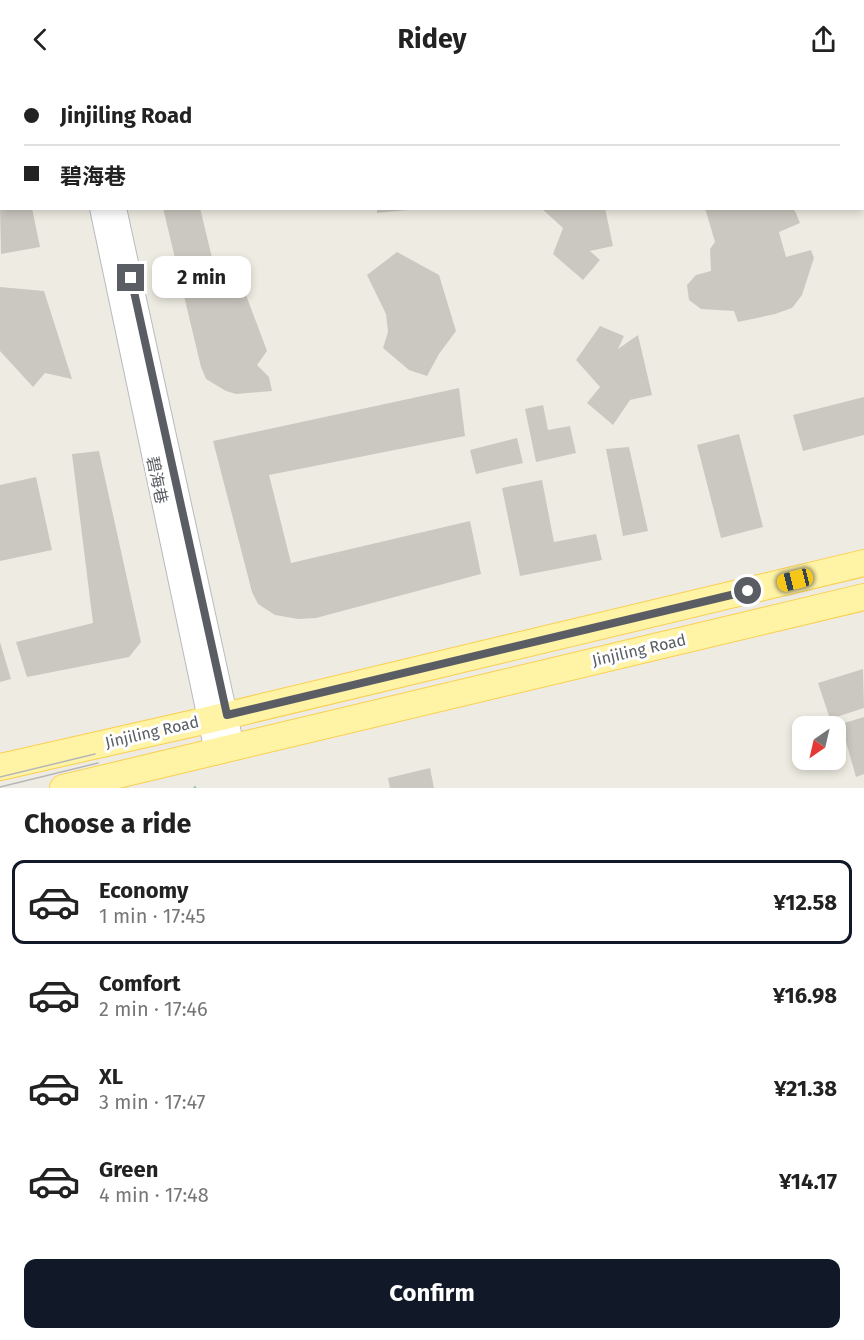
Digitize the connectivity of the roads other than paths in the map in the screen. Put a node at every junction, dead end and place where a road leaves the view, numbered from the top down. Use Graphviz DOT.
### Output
graph roads {
  1 [pos="100,210"];
  2 [pos="116,210"];
  3 [pos="864,563"];
  4 [pos="864,597"];
  5 [pos="217,718"];
  6 [pos="224,750"];
  7 [pos="0,767"];
  8 [pos="63,788"];
  1 -- 5 [label="street, 碧海巷"];
  2 -- 5 [label="street, 碧海巷"];
  3 -- 5 [label="main road, Jinjiling Road"];
  4 -- 6 [label="main road, Jinjiling Road"];
  5 -- 6 [label="street, 碧海巷"];
  5 -- 7 [label="main road, Jinjiling Road"];
  6 -- 8 [label="main road, Jinjiling Road"];
}
